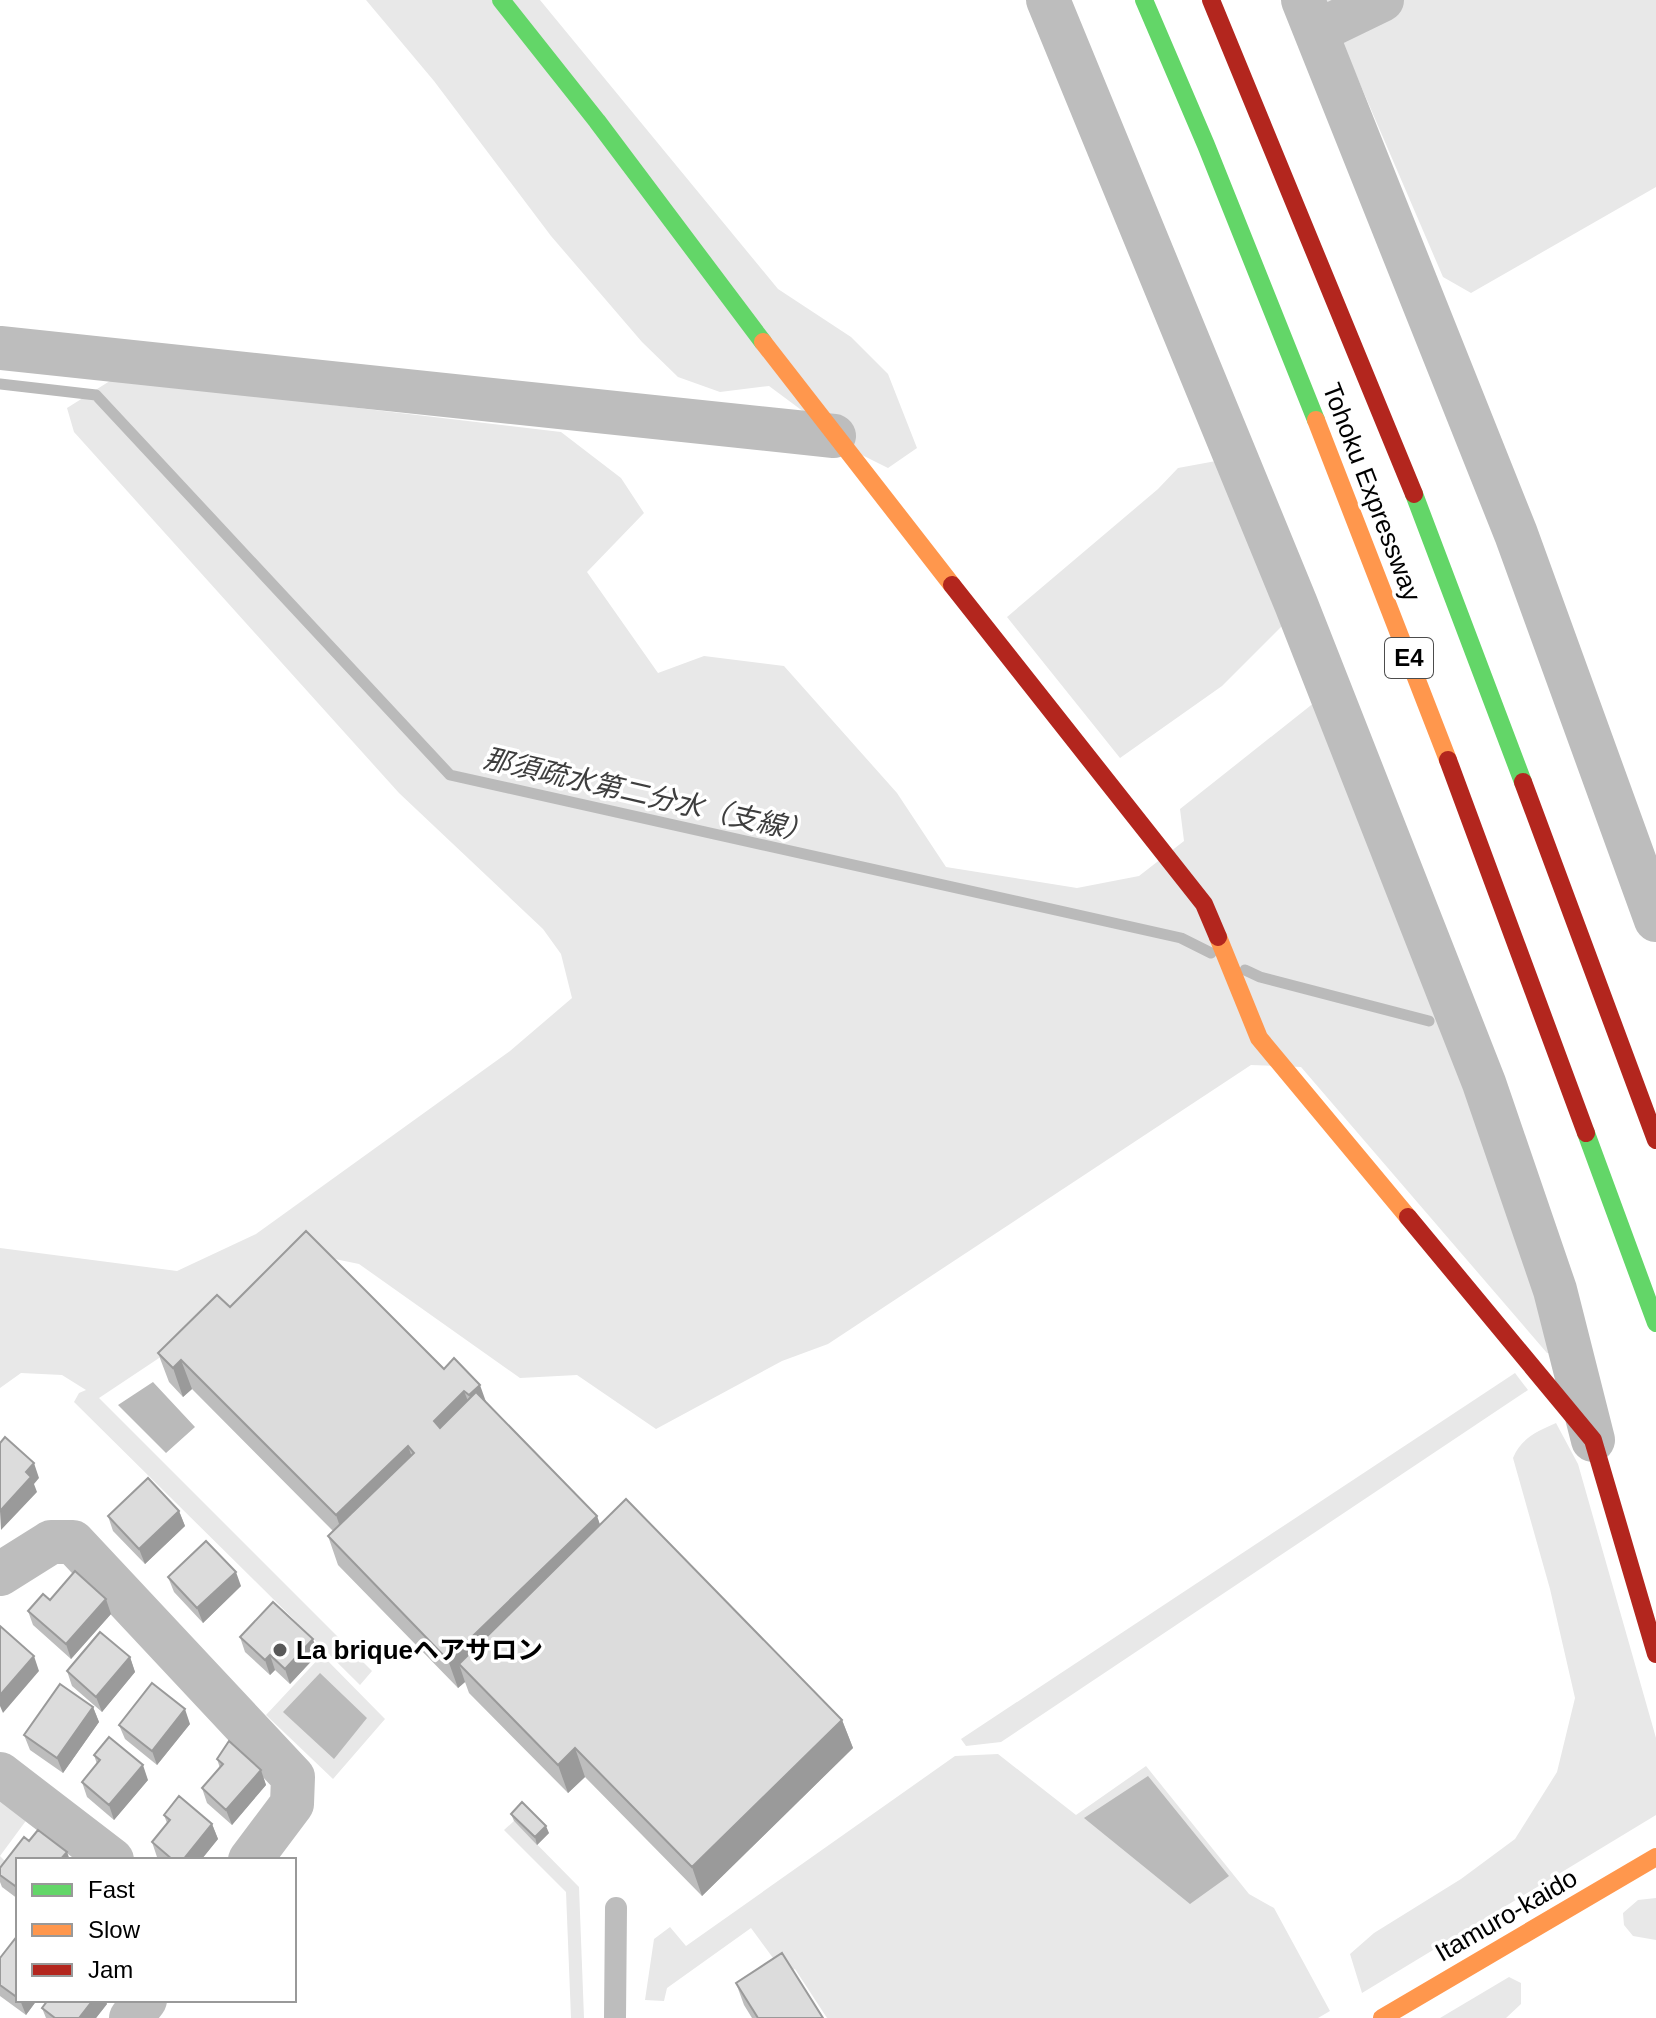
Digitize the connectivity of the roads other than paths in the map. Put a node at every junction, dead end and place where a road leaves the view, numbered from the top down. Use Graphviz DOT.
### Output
graph roads {
  1 [pos="501,0"];
  2 [pos="1048,0"];
  3 [pos="1144,0"];
  4 [pos="1211,0"];
  5 [pos="1382,0"];
  6 [pos="1310,16"];
  7 [pos="0,348"];
  8 [pos="834,436"];
  9 [pos="1656,920"];
  10 [pos="1656,1140"];
  11 [pos="1656,1323"];
  12 [pos="1593,1440"];
  13 [pos="0,1574"];
  14 [pos="1656,1654"];
  15 [pos="0,1774"];
  16 [pos="1656,1857"];
  17 [pos="109,1858"];
  18 [pos="252,1858"];
  19 [pos="616,1908"];
  20 [pos="143,2002"];
  21 [pos="131,2018"];
  22 [pos="615,2018"];
  23 [pos="1382,2018"];
  1 -- 8 [label="main road"];
  2 -- 12 [label="street"];
  3 -- 11 [label="main road, Tohoku Expressway / E4"];
  4 -- 10 [label="main road, Tohoku Expressway / E4"];
  5 -- 6 [label="street"];
  6 -- 9 [label="street"];
  7 -- 8 [label="street"];
  8 -- 12 [label="main road"];
  12 -- 14 [label="main road"];
  13 -- 18 [label="street"];
  15 -- 17 [label="street"];
  16 -- 23 [label="main road, Itamuro-kaido"];
  19 -- 22 [label="lane"];
  20 -- 21 [label="street"];
}
